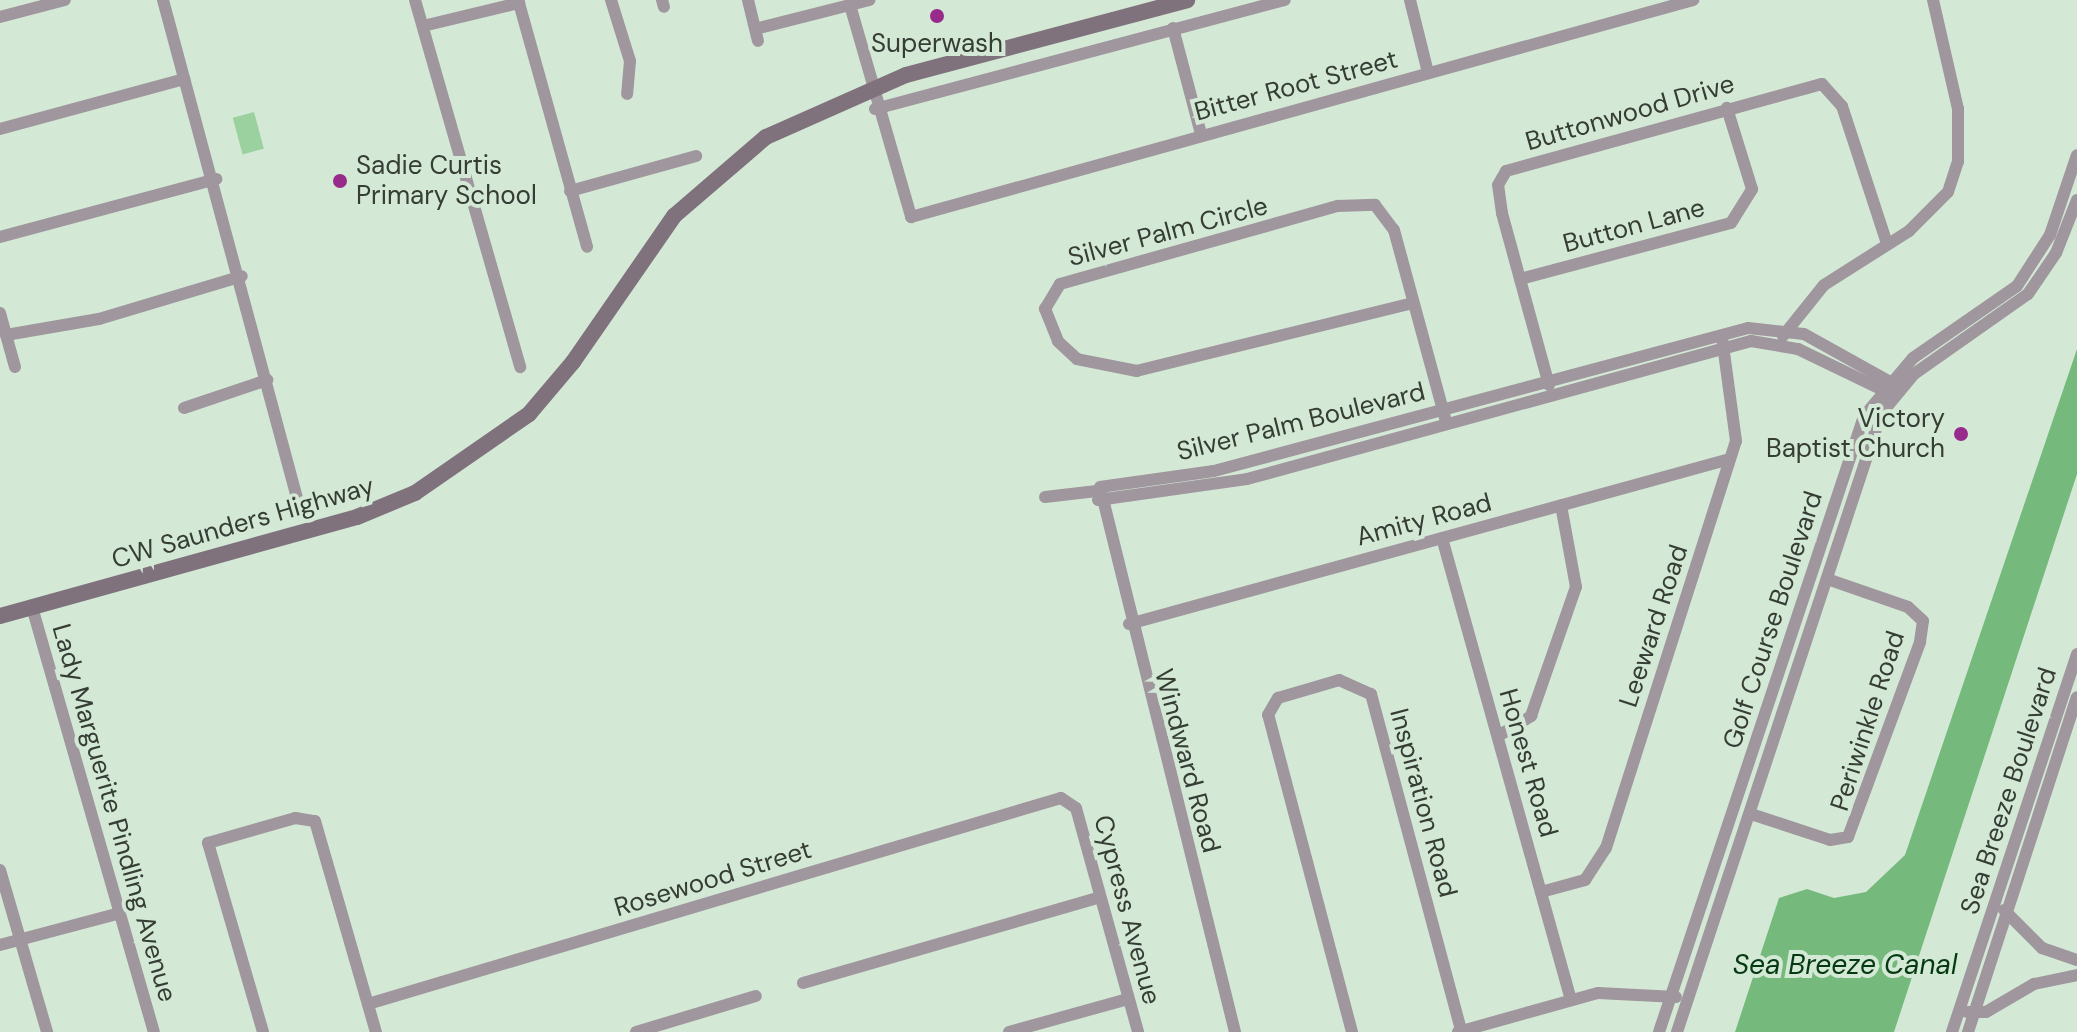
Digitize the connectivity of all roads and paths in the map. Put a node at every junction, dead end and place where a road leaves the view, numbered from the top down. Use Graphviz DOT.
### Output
graph roads {
  1 [pos="65,0"];
  2 [pos="163,0"];
  3 [pos="415,0"];
  4 [pos="611,0"];
  5 [pos="748,0"];
  6 [pos="870,0"];
  7 [pos="1187,0"];
  8 [pos="1285,0"];
  9 [pos="1410,0"];
  10 [pos="1693,0"];
  11 [pos="1933,0"];
  12 [pos="523,1"];
  13 [pos="850,5"];
  14 [pos="0,17"];
  15 [pos="1123,17"];
  16 [pos="423,26"];
  17 [pos="1173,28"];
  18 [pos="1079,29"];
  19 [pos="1130,40"];
  20 [pos="1015,46"];
  21 [pos="1087,51"];
  22 [pos="1022,69"];
  23 [pos="1428,73"];
  24 [pos="184,79"];
  25 [pos="870,87"];
  26 [pos="627,94"];
  27 [pos="1727,108"];
  28 [pos="875,109"];
  29 [pos="0,129"];
  30 [pos="1201,134"];
  31 [pos="2077,155"];
  32 [pos="696,156"];
  33 [pos="216,179"];
  34 [pos="570,191"];
  35 [pos="2077,200"];
  36 [pos="2050,235"];
  37 [pos="0,237"];
  38 [pos="2064,238"];
  39 [pos="1886,241"];
  40 [pos="587,247"];
  41 [pos="242,276"];
  42 [pos="1520,279"];
  43 [pos="1413,303"];
  44 [pos="0,313"];
  45 [pos="1784,329"];
  46 [pos="6,335"];
  47 [pos="1722,339"];
  48 [pos="1781,343"];
  49 [pos="15,367"];
  50 [pos="520,367"];
  51 [pos="1548,379"];
  52 [pos="267,380"];
  53 [pos="1883,386"];
  54 [pos="1898,391"];
  55 [pos="1552,393"];
  56 [pos="184,408"];
  57 [pos="1442,409"];
  58 [pos="1446,422"];
  59 [pos="1730,459"];
  60 [pos="1097,496"];
  61 [pos="1045,497"];
  62 [pos="297,498"];
  63 [pos="1561,505"];
  64 [pos="1442,538"];
  65 [pos="1827,579"];
  66 [pos="32,607"];
  67 [pos="0,616"];
  68 [pos="1129,624"];
  69 [pos="2077,654"];
  70 [pos="2077,697"];
  71 [pos="1498,736"];
  72 [pos="1070,801"];
  73 [pos="1751,814"];
  74 [pos="0,870"];
  75 [pos="1541,892"];
  76 [pos="1100,897"];
  77 [pos="1994,906"];
  78 [pos="2007,911"];
  79 [pos="120,913"];
  80 [pos="20,940"];
  81 [pos="0,945"];
  82 [pos="2072,960"];
  83 [pos="2071,976"];
  84 [pos="803,983"];
  85 [pos="1671,995"];
  86 [pos="756,996"];
  87 [pos="1128,999"];
  88 [pos="1571,1000"];
  89 [pos="1687,1000"];
  90 [pos="368,1004"];
  91 [pos="1960,1010"];
  92 [pos="1974,1014"];
  93 [pos="47,1032"];
  94 [pos="154,1032"];
  95 [pos="263,1032"];
  96 [pos="376,1032"];
  97 [pos="636,1032"];
  98 [pos="1009,1032"];
  99 [pos="1138,1032"];
  100 [pos="1235,1032"];
  101 [pos="1352,1032"];
  102 [pos="1460,1032"];
  103 [pos="1659,1032"];
  104 [pos="1677,1032"];
  105 [pos="1952,1032"];
  106 [pos="1968,1032"];
  1 -- 14 [label="street"];
  2 -- 24 [label="street"];
  3 -- 16 [label="street"];
  4 -- 26 [label="street"];
  5 -- 13 [label="street"];
  6 -- 13 [label="street"];
  7 -- 15 [label="main road, CW Saunders Highway"];
  8 -- 17 [label="street"];
  9 -- 23 [label="street"];
  10 -- 23 [label="street, Bitter Root Street"];
  11 -- 39 [label="street"];
  12 -- 16 [label="street"];
  12 -- 34 [label="street"];
  13 -- 25 [label="street"];
  15 -- 18 [label="main road, CW Saunders Highway"];
  15 -- 19 [label="street"];
  16 -- 50 [label="street"];
  17 -- 19 [label="street"];
  17 -- 30 [label="street"];
  18 -- 20 [label="main road, CW Saunders Highway"];
  18 -- 21 [label="street"];
  19 -- 21 [label="street"];
  20 -- 22 [label="street"];
  20 -- 25 [label="main road, CW Saunders Highway"];
  21 -- 22 [label="street"];
  22 -- 28 [label="street"];
  23 -- 30 [label="street, Bitter Root Street"];
  24 -- 29 [label="street"];
  24 -- 33 [label="street"];
  25 -- 28 [label="street"];
  25 -- 66 [label="main road, CW Saunders Highway"];
  27 -- 39 [label="street, Buttonwood Drive"];
  27 -- 42 [label="street, Buttonwood Drive"];
  27 -- 42 [label="street, Button Lane"];
  28 -- 30 [label="street, Bitter Root Street"];
  31 -- 36 [label="street, Golf Course Boulevard"];
  32 -- 34 [label="street"];
  33 -- 37 [label="street"];
  33 -- 41 [label="street"];
  34 -- 40 [label="street"];
  35 -- 38 [label="street, Golf Course Boulevard"];
  36 -- 38 [label="street"];
  36 -- 53 [label="street, Golf Course Boulevard"];
  38 -- 54 [label="street, Golf Course Boulevard"];
  39 -- 45 [label="street"];
  41 -- 46 [label="street"];
  41 -- 52 [label="street"];
  42 -- 51 [label="street, Buttonwood Drive"];
  43 -- 43 [label="street, Silver Palm Circle"];
  43 -- 57 [label="street, Silver Palm Circle"];
  44 -- 46 [label="street"];
  45 -- 47 [label="street, Silver Palm Boulevard"];
  45 -- 48 [label="street"];
  45 -- 53 [label="street, Silver Palm Boulevard"];
  46 -- 49 [label="street"];
  47 -- 48 [label="street, Silver Palm Boulevard"];
  47 -- 51 [label="street, Silver Palm Boulevard"];
  47 -- 55 [label="street, Silver Palm Boulevard"];
  47 -- 59 [label="street, Leeward Road"];
  48 -- 53 [label="street, Silver Palm Boulevard"];
  51 -- 55 [label="street, Buttonwood Drive"];
  51 -- 57 [label="street, Silver Palm Boulevard"];
  52 -- 56 [label="street"];
  52 -- 62 [label="street"];
  53 -- 54 [label="street, Silver Palm Boulevard"];
  53 -- 85 [label="street, Golf Course Boulevard"];
  54 -- 65 [label="street, Golf Course Boulevard"];
  55 -- 58 [label="street, Silver Palm Boulevard"];
  57 -- 58 [label="street, Silver Palm Circle"];
  57 -- 60 [label="street, Silver Palm Boulevard"];
  58 -- 60 [label="street, Silver Palm Boulevard"];
  59 -- 63 [label="street, Amity Road"];
  59 -- 75 [label="street, Leeward Road"];
  60 -- 61 [label="street"];
  60 -- 68 [label="street, Windward Road"];
  63 -- 64 [label="street, Amity Road"];
  63 -- 71 [label="street"];
  64 -- 68 [label="street, Amity Road"];
  64 -- 71 [label="street, Honest Road"];
  65 -- 73 [label="street, Golf Course Boulevard"];
  65 -- 73 [label="street, Periwinkle Road"];
  66 -- 67 [label="main road, CW Saunders Highway"];
  66 -- 79 [label="street, Lady Marguerite Pindling Avenue"];
  68 -- 100 [label="street, Windward Road"];
  69 -- 77 [label="street, Sea Breeze Boulevard"];
  70 -- 78 [label="street, Sea Breeze Boulevard"];
  71 -- 75 [label="street, Honest Road"];
  72 -- 76 [label="street, Cypress Avenue"];
  72 -- 90 [label="street, Rosewood Street"];
  73 -- 89 [label="street, Golf Course Boulevard"];
  74 -- 80 [label="street"];
  75 -- 88 [label="street, Honest Road"];
  76 -- 84 [label="street"];
  76 -- 87 [label="street, Cypress Avenue"];
  77 -- 78 [label="street"];
  77 -- 91 [label="street, Sea Breeze Boulevard"];
  78 -- 82 [label="street, Sea Breeze Boulevard"];
  78 -- 92 [label="street, Sea Breeze Boulevard"];
  79 -- 80 [label="street"];
  79 -- 94 [label="street, Lady Marguerite Pindling Avenue"];
  80 -- 81 [label="street"];
  80 -- 93 [label="street"];
  82 -- 83 [label="street"];
  83 -- 92 [label="street"];
  85 -- 88 [label="street"];
  85 -- 89 [label="street"];
  85 -- 103 [label="street, Golf Course Boulevard"];
  86 -- 97 [label="street"];
  87 -- 98 [label="street"];
  87 -- 99 [label="street, Cypress Avenue"];
  88 -- 102 [label="street"];
  89 -- 104 [label="street, Golf Course Boulevard"];
  90 -- 95 [label="street"];
  90 -- 96 [label="street"];
  91 -- 92 [label="street"];
  91 -- 105 [label="street, Sea Breeze Boulevard"];
  92 -- 106 [label="street, Sea Breeze Boulevard"];
  101 -- 102 [label="street, Inspiration Road"];
}
